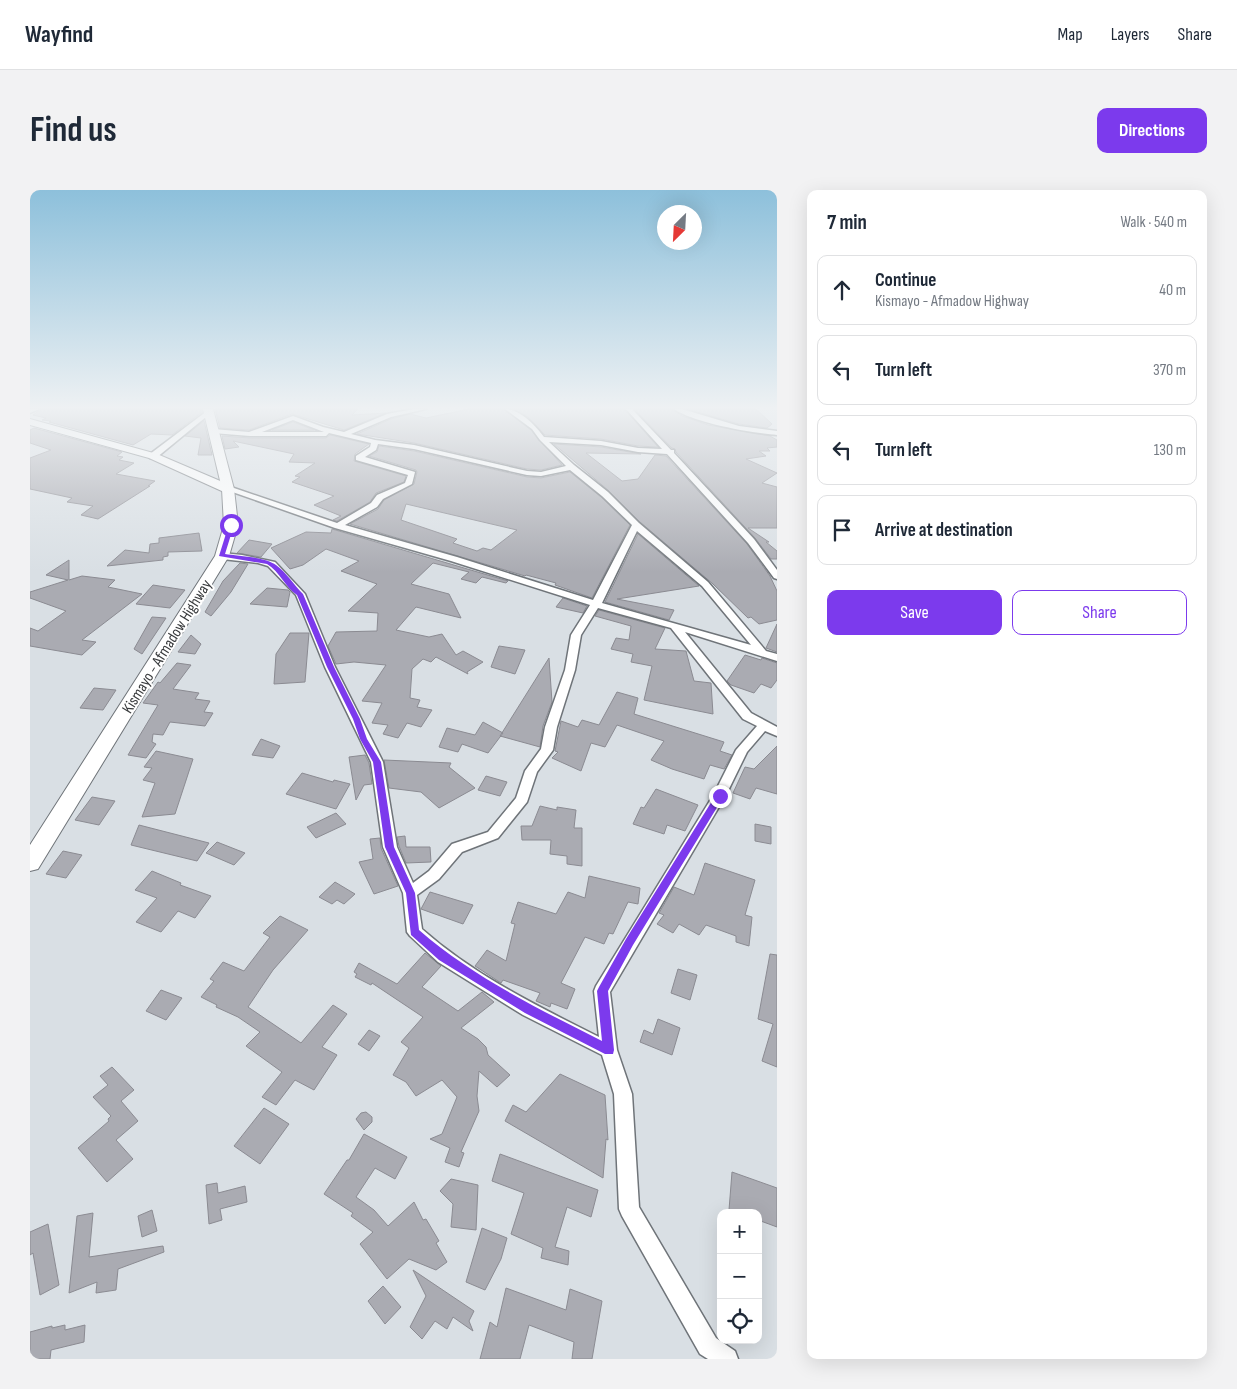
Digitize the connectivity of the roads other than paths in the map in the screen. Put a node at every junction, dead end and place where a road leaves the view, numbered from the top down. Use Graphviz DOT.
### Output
graph roads {
  1 [pos="170,464"];
  2 [pos="221,464"];
  3 [pos="381,464"];
  4 [pos="486,464"];
  5 [pos="567,464"];
  6 [pos="681,464"];
  7 [pos="571,467"];
  8 [pos="228,489"];
  9 [pos="636,525"];
  10 [pos="338,526"];
  11 [pos="222,556"];
  12 [pos="777,576"];
  13 [pos="596,604"];
  14 [pos="675,626"];
  15 [pos="761,651"];
  16 [pos="777,658"];
  17 [pos="764,724"];
  18 [pos="777,732"];
  19 [pos="30,863"];
  20 [pos="410,893"];
  21 [pos="609,1050"];
  22 [pos="727,1359"];
  1 -- 8 [label="street"];
  2 -- 8 [label="main road, Kismayo - Afmadow Highway"];
  3 -- 10 [label="street"];
  4 -- 7 [label="street"];
  5 -- 7 [label="street"];
  6 -- 12 [label="street"];
  7 -- 9 [label="street"];
  8 -- 10 [label="street"];
  8 -- 11 [label="main road, Kismayo - Afmadow Highway"];
  9 -- 13 [label="street"];
  9 -- 15 [label="street"];
  10 -- 13 [label="street"];
  11 -- 19 [label="main road, Kismayo - Afmadow Highway"];
  11 -- 20 [label="street"];
  13 -- 14 [label="street"];
  13 -- 20 [label="street"];
  14 -- 15 [label="street"];
  14 -- 17 [label="street"];
  15 -- 16 [label="street"];
  17 -- 18 [label="street"];
  17 -- 21 [label="street"];
  20 -- 21 [label="street"];
  21 -- 22 [label="street"];
}
